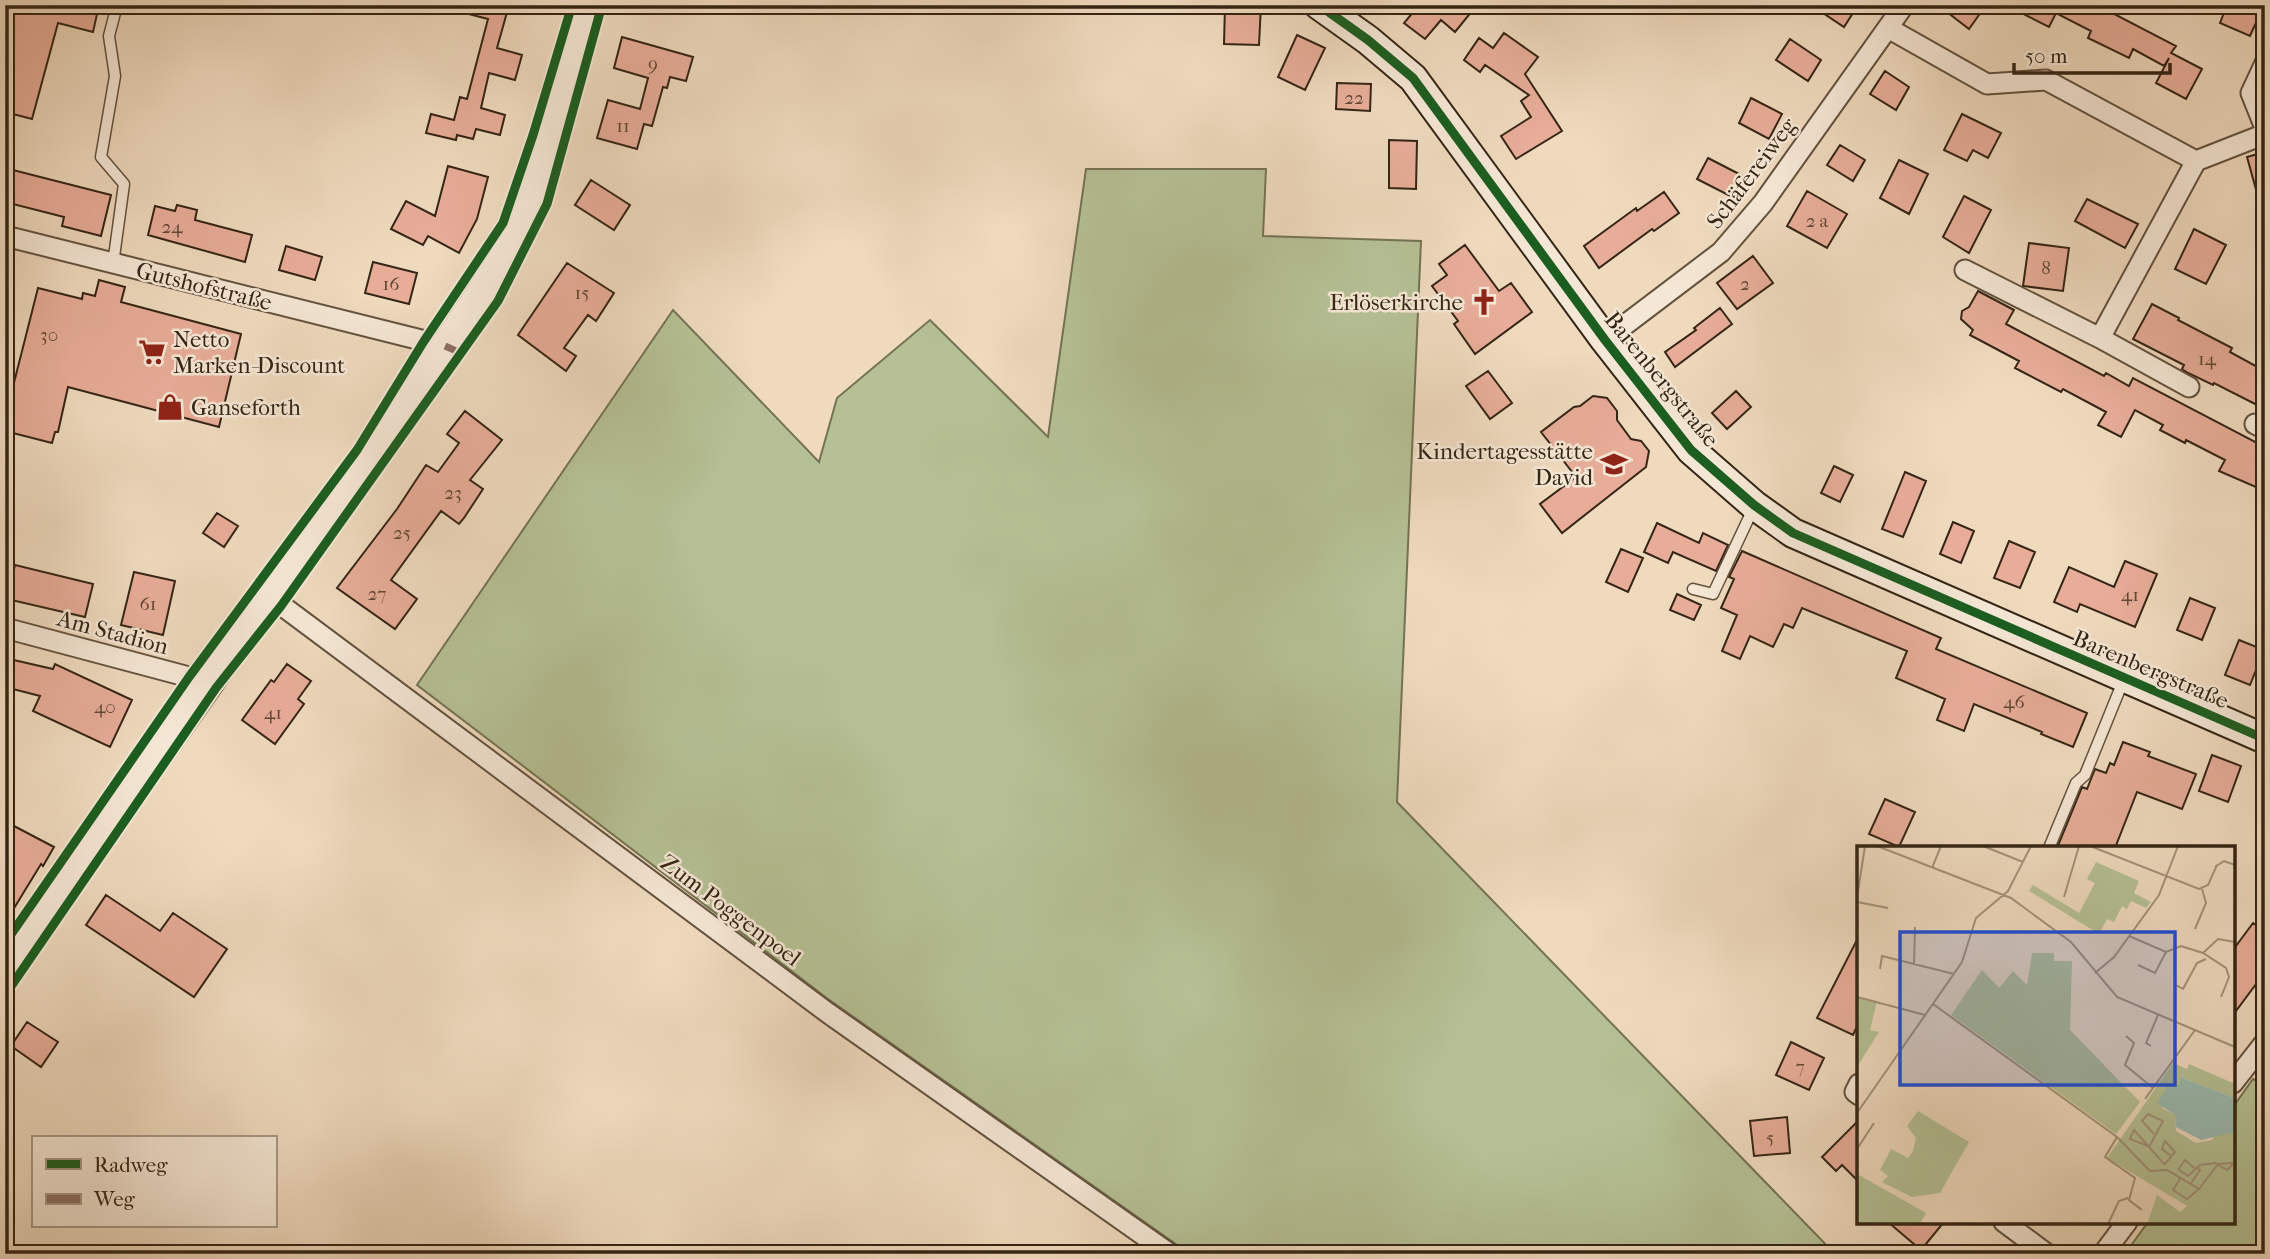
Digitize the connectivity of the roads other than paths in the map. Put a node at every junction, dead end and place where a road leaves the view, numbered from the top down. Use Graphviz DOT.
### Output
graph roads {
  1 [pos="117,5"];
  2 [pos="584,5"];
  3 [pos="1320,5"];
  4 [pos="1904,5"];
  5 [pos="1888,28"];
  6 [pos="2265,63"];
  7 [pos="2265,128"];
  8 [pos="2265,134"];
  9 [pos="2196,161"];
  10 [pos="5,236"];
  11 [pos="113,264"];
  12 [pos="1965,270"];
  13 [pos="2099,338"];
  14 [pos="1605,340"];
  15 [pos="445,346"];
  16 [pos="2189,387"];
  17 [pos="1754,505"];
  18 [pos="1693,589"];
  19 [pos="269,596"];
  20 [pos="5,628"];
  21 [pos="2124,679"];
  22 [pos="206,685"];
  23 [pos="2265,739"];
  24 [pos="2050,846"];
  25 [pos="5,973"];
  26 [pos="2265,1042"];
  27 [pos="2235,1080"];
  28 [pos="2007,1224"];
  29 [pos="2126,1224"];
  30 [pos="1170,1254"];
  31 [pos="2047,1254"];
  32 [pos="2103,1254"];
  1 -- 11 [label="lane"];
  2 -- 15 [label="street"];
  3 -- 14 [label="street, Barenbergstraße"];
  4 -- 5 [label="street, Schäfereiweg"];
  5 -- 9 [label="street"];
  5 -- 14 [label="street, Schäfereiweg"];
  6 -- 7 [label="street"];
  8 -- 9 [label="street"];
  9 -- 13 [label="street"];
  10 -- 11 [label="street, Gutshofstraße"];
  11 -- 15 [label="street, Gutshofstraße"];
  12 -- 13 [label="street"];
  13 -- 16 [label="street"];
  14 -- 17 [label="street, Barenbergstraße"];
  15 -- 19 [label="street"];
  17 -- 18 [label="lane"];
  17 -- 21 [label="street, Barenbergstraße"];
  19 -- 22 [label="street"];
  19 -- 30 [label="street, Zum Poggenpoel"];
  20 -- 22 [label="street, Am Stadion"];
  21 -- 23 [label="street, Barenbergstraße"];
  21 -- 24 [label="lane"];
  22 -- 25 [label="street"];
  26 -- 27 [label="street"];
  28 -- 31 [label="street"];
  29 -- 32 [label="street"];
}
